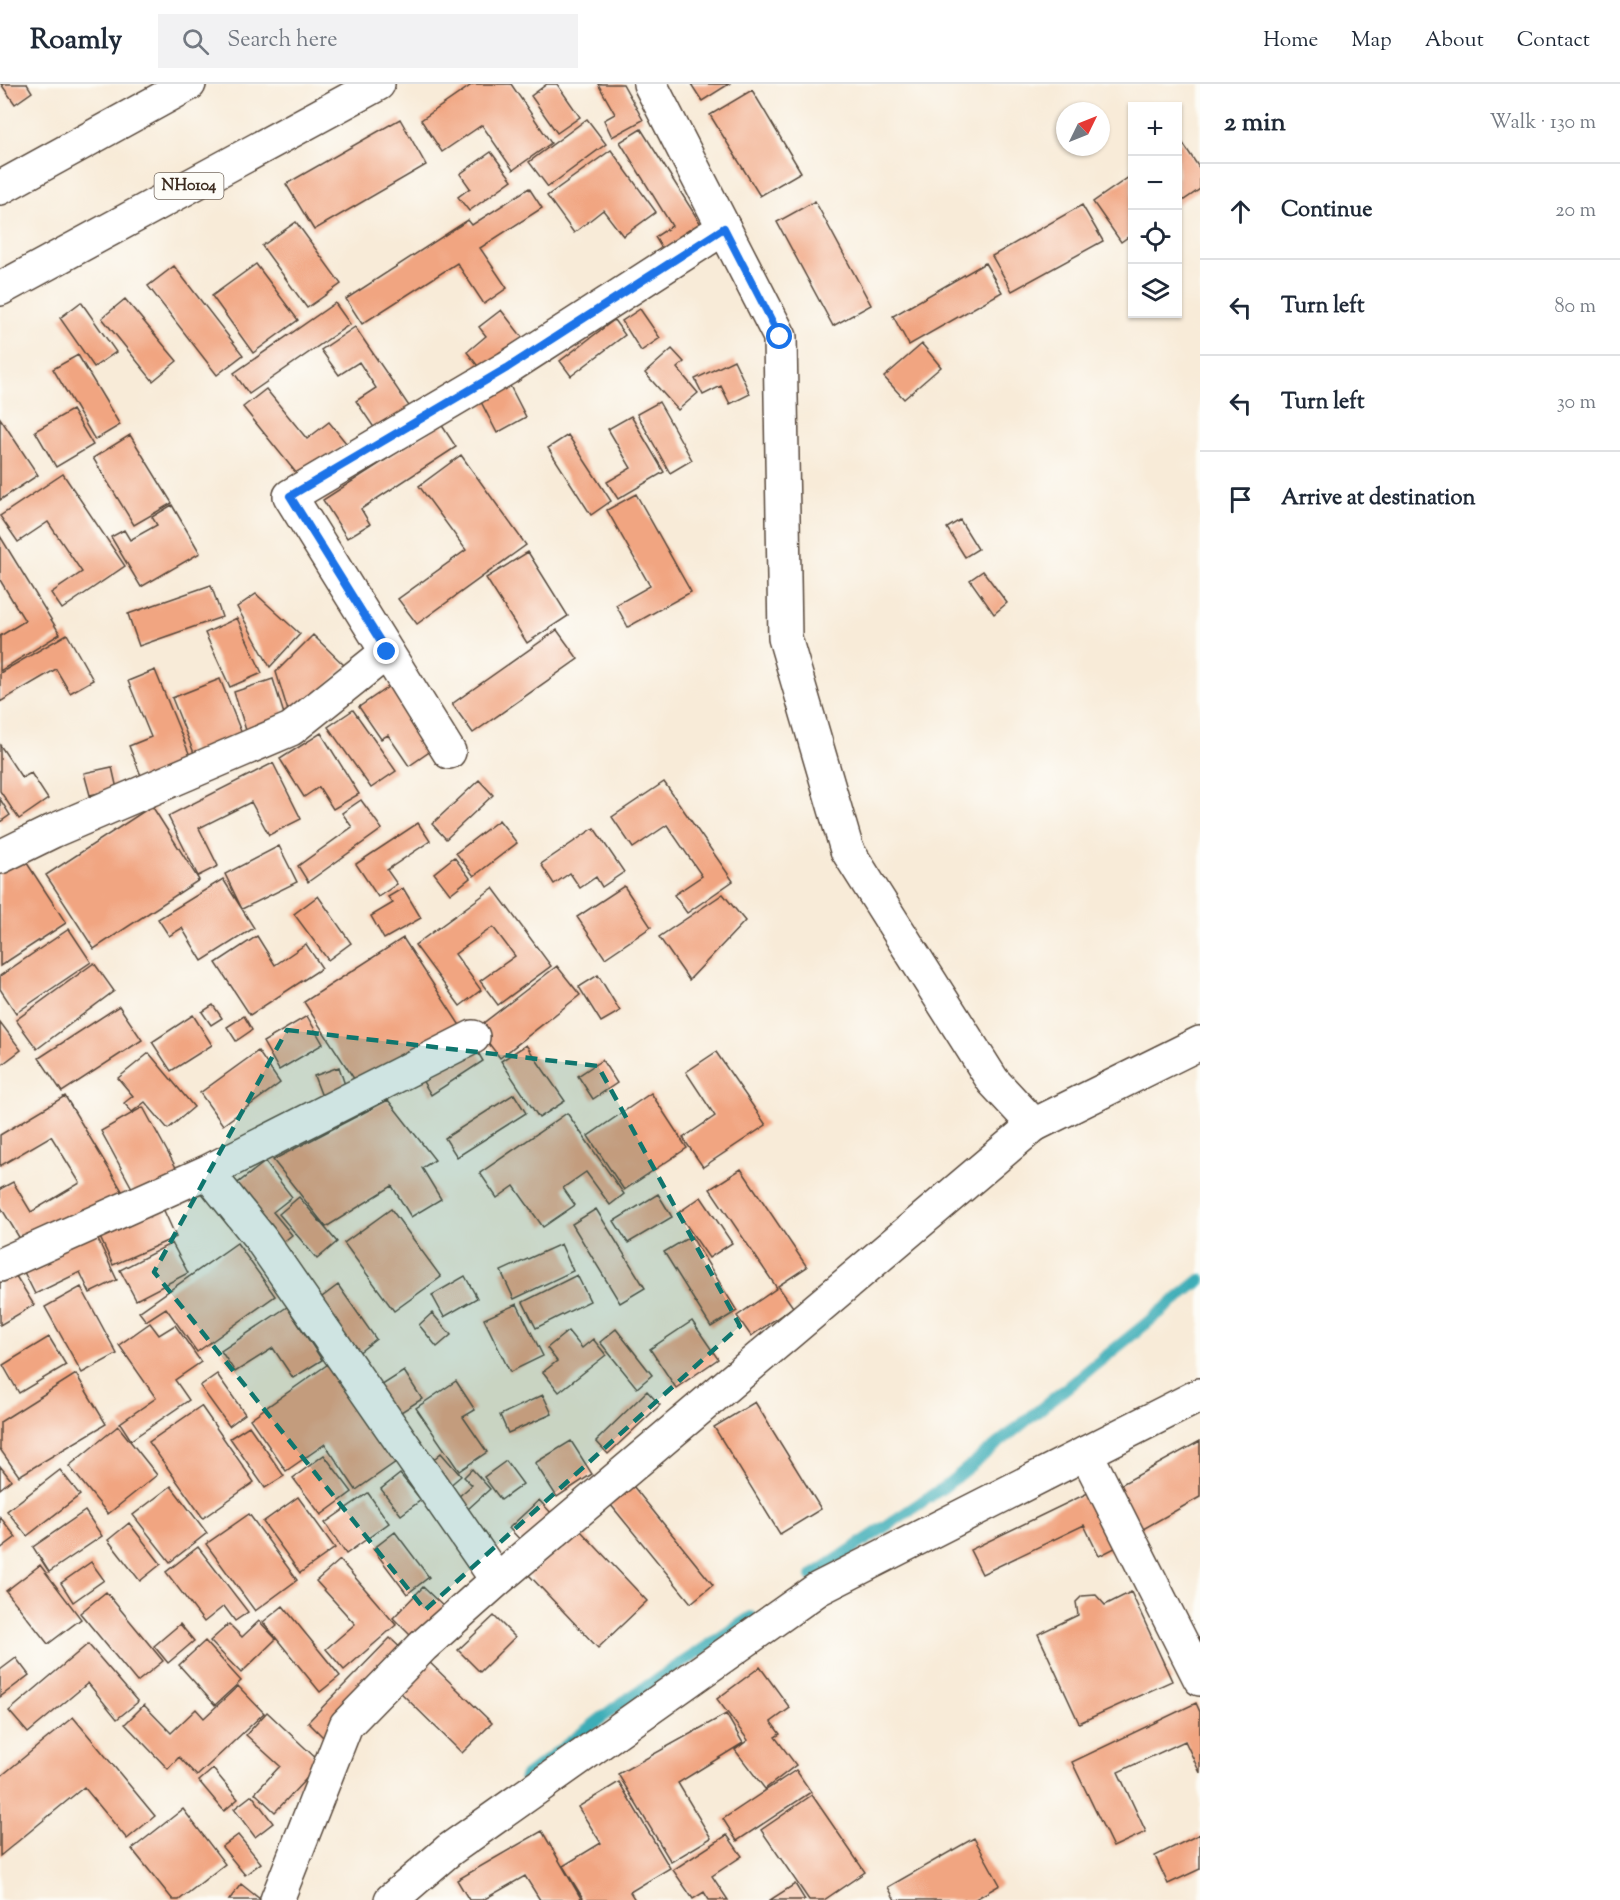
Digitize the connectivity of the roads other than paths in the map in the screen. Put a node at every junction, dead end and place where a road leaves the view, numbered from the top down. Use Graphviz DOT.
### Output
graph roads {
  1 [pos="189,84"];
  2 [pos="378,84"];
  3 [pos="650,84"];
  4 [pos="0,188"];
  5 [pos="724,228"];
  6 [pos="0,289"];
  7 [pos="387,652"];
  8 [pos="449,752"];
  9 [pos="0,857"];
  10 [pos="473,1037"];
  11 [pos="1200,1043"];
  12 [pos="1034,1125"];
  13 [pos="207,1172"];
  14 [pos="0,1265"];
  15 [pos="1200,1395"];
  16 [pos="1086,1453"];
  17 [pos="497,1580"];
  18 [pos="1200,1679"];
  19 [pos="277,1900"];
  20 [pos="391,1900"];
  1 -- 4 [label="main road"];
  2 -- 6 [label="main road, NH0104"];
  3 -- 5 [label="main road"];
  5 -- 7 [label="main road"];
  5 -- 12 [label="main road"];
  7 -- 8 [label="main road"];
  7 -- 9 [label="main road"];
  10 -- 13 [label="main road"];
  11 -- 12 [label="main road"];
  12 -- 17 [label="main road"];
  13 -- 14 [label="main road"];
  13 -- 17 [label="main road"];
  15 -- 16 [label="main road"];
  16 -- 18 [label="main road"];
  16 -- 20 [label="main road"];
  17 -- 19 [label="main road"];
}
